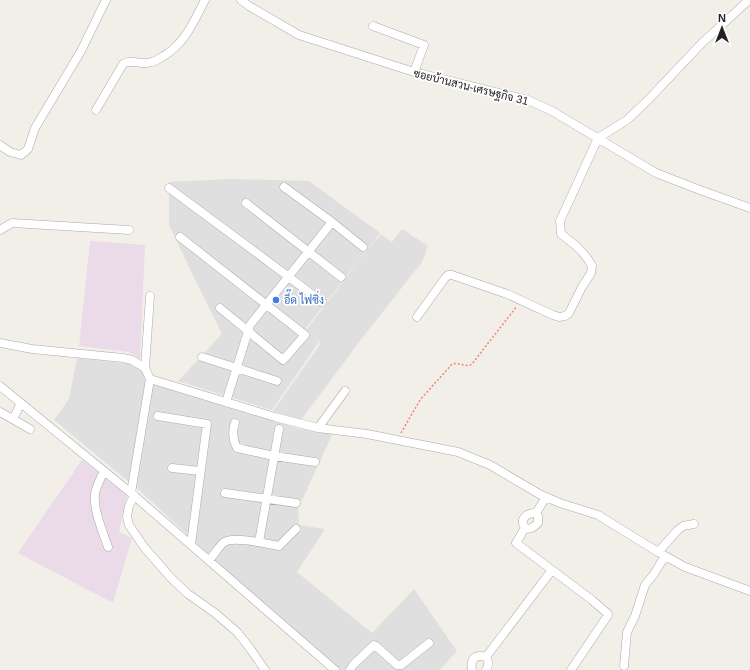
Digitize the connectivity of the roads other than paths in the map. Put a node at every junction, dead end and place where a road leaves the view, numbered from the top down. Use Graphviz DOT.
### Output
graph roads {
  1 [pos="106,0"];
  2 [pos="205,0"];
  3 [pos="241,0"];
  4 [pos="750,0"];
  5 [pos="373,26"];
  6 [pos="414,72"];
  7 [pos="96,110"];
  8 [pos="598,138"];
  9 [pos="0,145"];
  10 [pos="284,187"];
  11 [pos="169,188"];
  12 [pos="246,203"];
  13 [pos="750,208"];
  14 [pos="332,222"];
  15 [pos="0,230"];
  16 [pos="129,230"];
  17 [pos="180,237"];
  18 [pos="363,247"];
  19 [pos="309,252"];
  20 [pos="289,277"];
  21 [pos="341,277"];
  22 [pos="150,296"];
  23 [pos="322,302"];
  24 [pos="267,304"];
  25 [pos="220,308"];
  26 [pos="417,317"];
  27 [pos="248,332"];
  28 [pos="0,343"];
  29 [pos="202,357"];
  30 [pos="145,368"];
  31 [pos="237,368"];
  32 [pos="150,379"];
  33 [pos="277,381"];
  34 [pos="0,386"];
  35 [pos="345,391"];
  36 [pos="226,402"];
  37 [pos="21,403"];
  38 [pos="0,412"];
  39 [pos="158,416"];
  40 [pos="13,419"];
  41 [pos="235,423"];
  42 [pos="30,428"];
  43 [pos="318,428"];
  44 [pos="279,429"];
  45 [pos="274,456"];
  46 [pos="315,462"];
  47 [pos="172,468"];
  48 [pos="104,471"];
  49 [pos="200,471"];
  50 [pos="225,493"];
  51 [pos="133,494"];
  52 [pos="546,497"];
  53 [pos="267,498"];
  54 [pos="296,504"];
  55 [pos="694,524"];
  56 [pos="296,529"];
  57 [pos="259,542"];
  58 [pos="191,544"];
  59 [pos="108,547"];
  60 [pos="662,554"];
  61 [pos="210,560"];
  62 [pos="552,570"];
  63 [pos="750,591"];
  64 [pos="429,643"];
  65 [pos="486,657"];
  66 [pos="624,666"];
  67 [pos="265,670"];
  68 [pos="335,670"];
  69 [pos="350,670"];
  70 [pos="472,670"];
  71 [pos="486,670"];
  72 [pos="571,670"];
  1 -- 9 [label="street"];
  2 -- 7 [label="street"];
  3 -- 6 [label="street, ซอยบ้านสวน-เศรษฐกิจ 31"];
  4 -- 8 [label="street"];
  5 -- 6 [label="street"];
  6 -- 8 [label="street, ซอยบ้านสวน-เศรษฐกิจ 31"];
  8 -- 13 [label="street, ซอยบ้านสวน-เศรษฐกิจ 31"];
  8 -- 26 [label="street"];
  10 -- 14 [label="street"];
  11 -- 20 [label="street"];
  12 -- 19 [label="street"];
  14 -- 18 [label="street"];
  14 -- 19 [label="street"];
  15 -- 16 [label="street"];
  17 -- 24 [label="street"];
  19 -- 20 [label="street"];
  19 -- 21 [label="street"];
  20 -- 23 [label="street"];
  20 -- 24 [label="street"];
  22 -- 30 [label="street"];
  24 -- 27 [label="street"];
  24 -- 27 [label="street"];
  25 -- 27 [label="street"];
  27 -- 31 [label="street"];
  28 -- 30 [label="street"];
  29 -- 31 [label="street"];
  30 -- 32 [label="street"];
  31 -- 33 [label="street"];
  31 -- 36 [label="street"];
  32 -- 36 [label="street"];
  32 -- 51 [label="street"];
  34 -- 37 [label="street"];
  35 -- 43 [label="street"];
  36 -- 43 [label="street"];
  37 -- 40 [label="street"];
  37 -- 48 [label="street"];
  38 -- 40 [label="street"];
  39 -- 49 [label="street"];
  40 -- 42 [label="street"];
  41 -- 45 [label="street"];
  43 -- 52 [label="street"];
  44 -- 45 [label="street"];
  45 -- 46 [label="street"];
  45 -- 53 [label="street"];
  47 -- 49 [label="street"];
  48 -- 51 [label="street"];
  48 -- 59 [label="street"];
  49 -- 58 [label="street"];
  50 -- 53 [label="street"];
  51 -- 58 [label="street"];
  51 -- 67 [label="street"];
  52 -- 60 [label="street"];
  52 -- 62 [label="street"];
  53 -- 54 [label="street"];
  53 -- 57 [label="street"];
  55 -- 60 [label="street"];
  56 -- 57 [label="street"];
  57 -- 61 [label="street"];
  58 -- 61 [label="street"];
  60 -- 63 [label="street"];
  60 -- 66 [label="street"];
  61 -- 68 [label="street"];
  62 -- 65 [label="street"];
  62 -- 72 [label="street"];
  64 -- 69 [label="street"];
  65 -- 70 [label="street"];
  65 -- 71 [label="street"];
}
